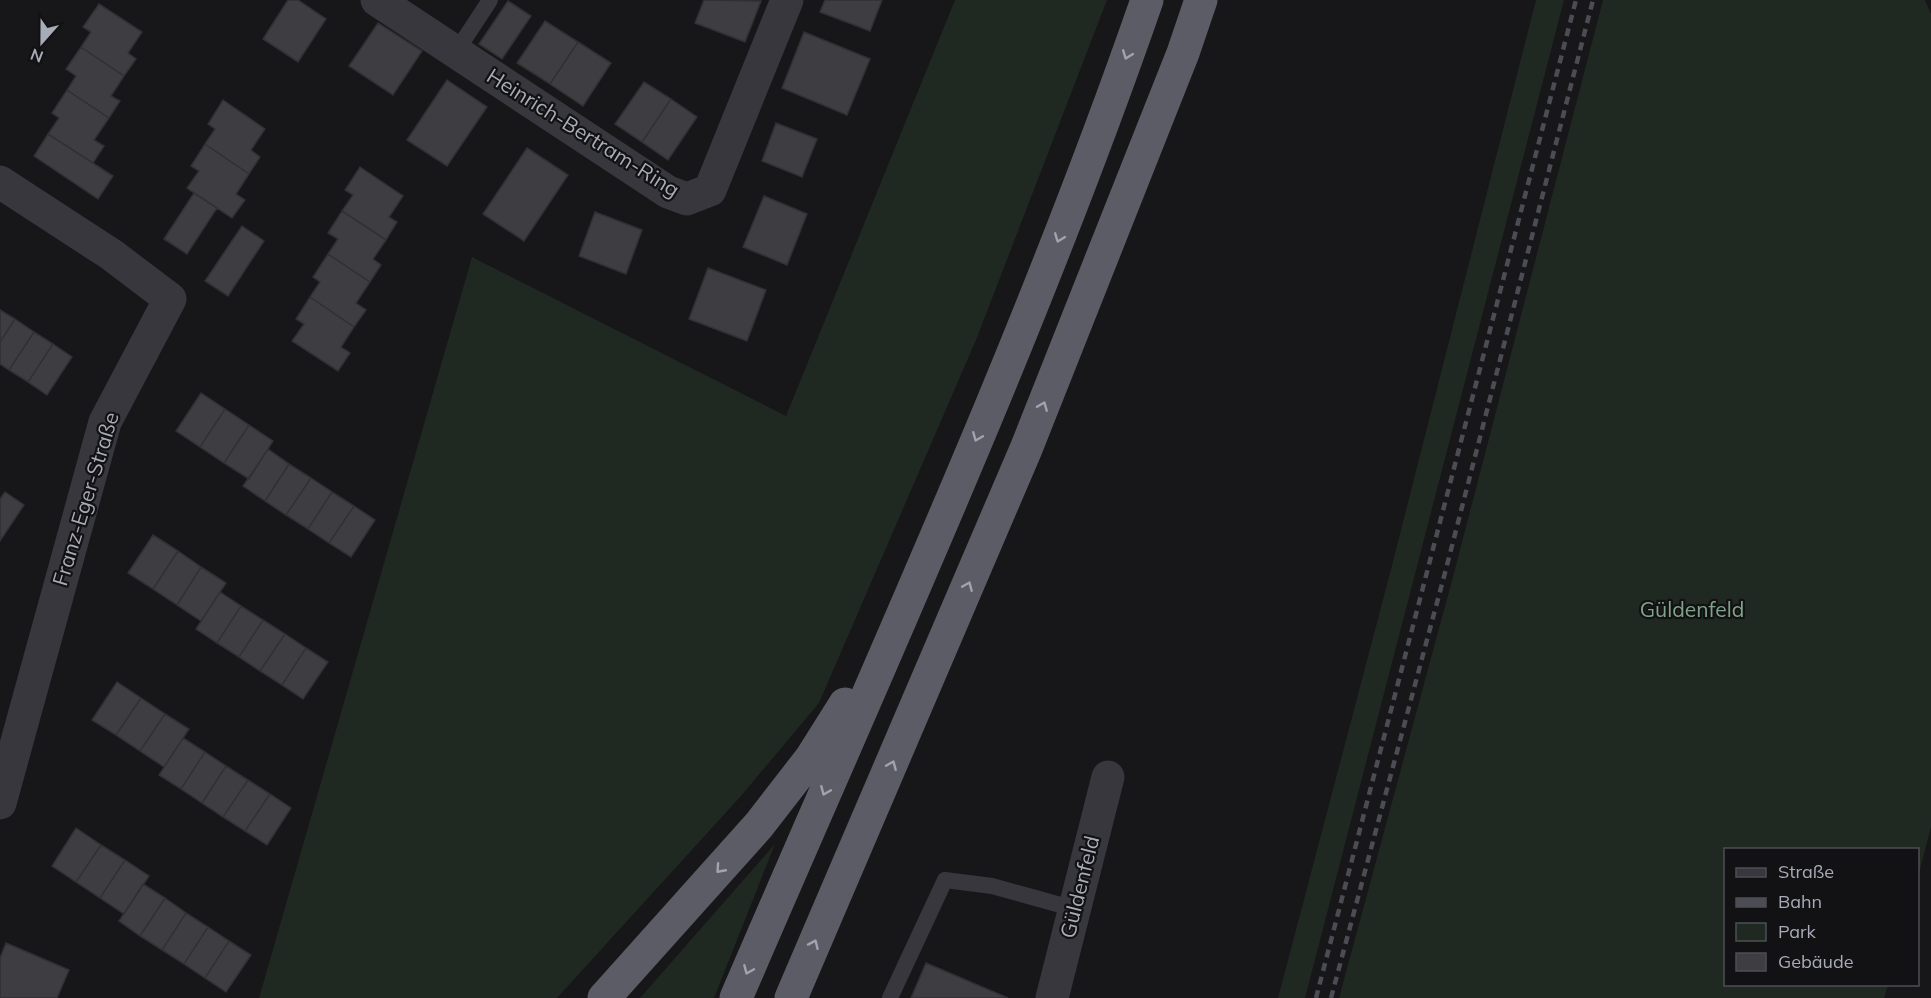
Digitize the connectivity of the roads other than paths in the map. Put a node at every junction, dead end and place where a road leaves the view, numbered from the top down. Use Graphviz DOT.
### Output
graph roads {
  1 [pos="377,0"];
  2 [pos="490,0"];
  3 [pos="787,0"];
  4 [pos="1147,0"];
  5 [pos="1201,0"];
  6 [pos="456,52"];
  7 [pos="0,182"];
  8 [pos="898,622"];
  9 [pos="1108,777"];
  10 [pos="0,803"];
  11 [pos="1075,909"];
  12 [pos="604,998"];
  13 [pos="736,998"];
  14 [pos="791,998"];
  15 [pos="890,998"];
  16 [pos="1052,998"];
  1 -- 6 [label="street, Heinrich-Bertram-Ring"];
  2 -- 6 [label="lane"];
  3 -- 6 [label="street, Heinrich-Bertram-Ring"];
  4 -- 8 [label="highway, one-way"];
  14 -- 5 [label="highway, one-way"];
  7 -- 10 [label="street, Franz-Eger-Straße"];
  8 -- 12 [label="highway, one-way"];
  8 -- 13 [label="highway, one-way"];
  9 -- 11 [label="street, Güldenfeld"];
  11 -- 15 [label="lane"];
  11 -- 16 [label="street, Güldenfeld"];
}
